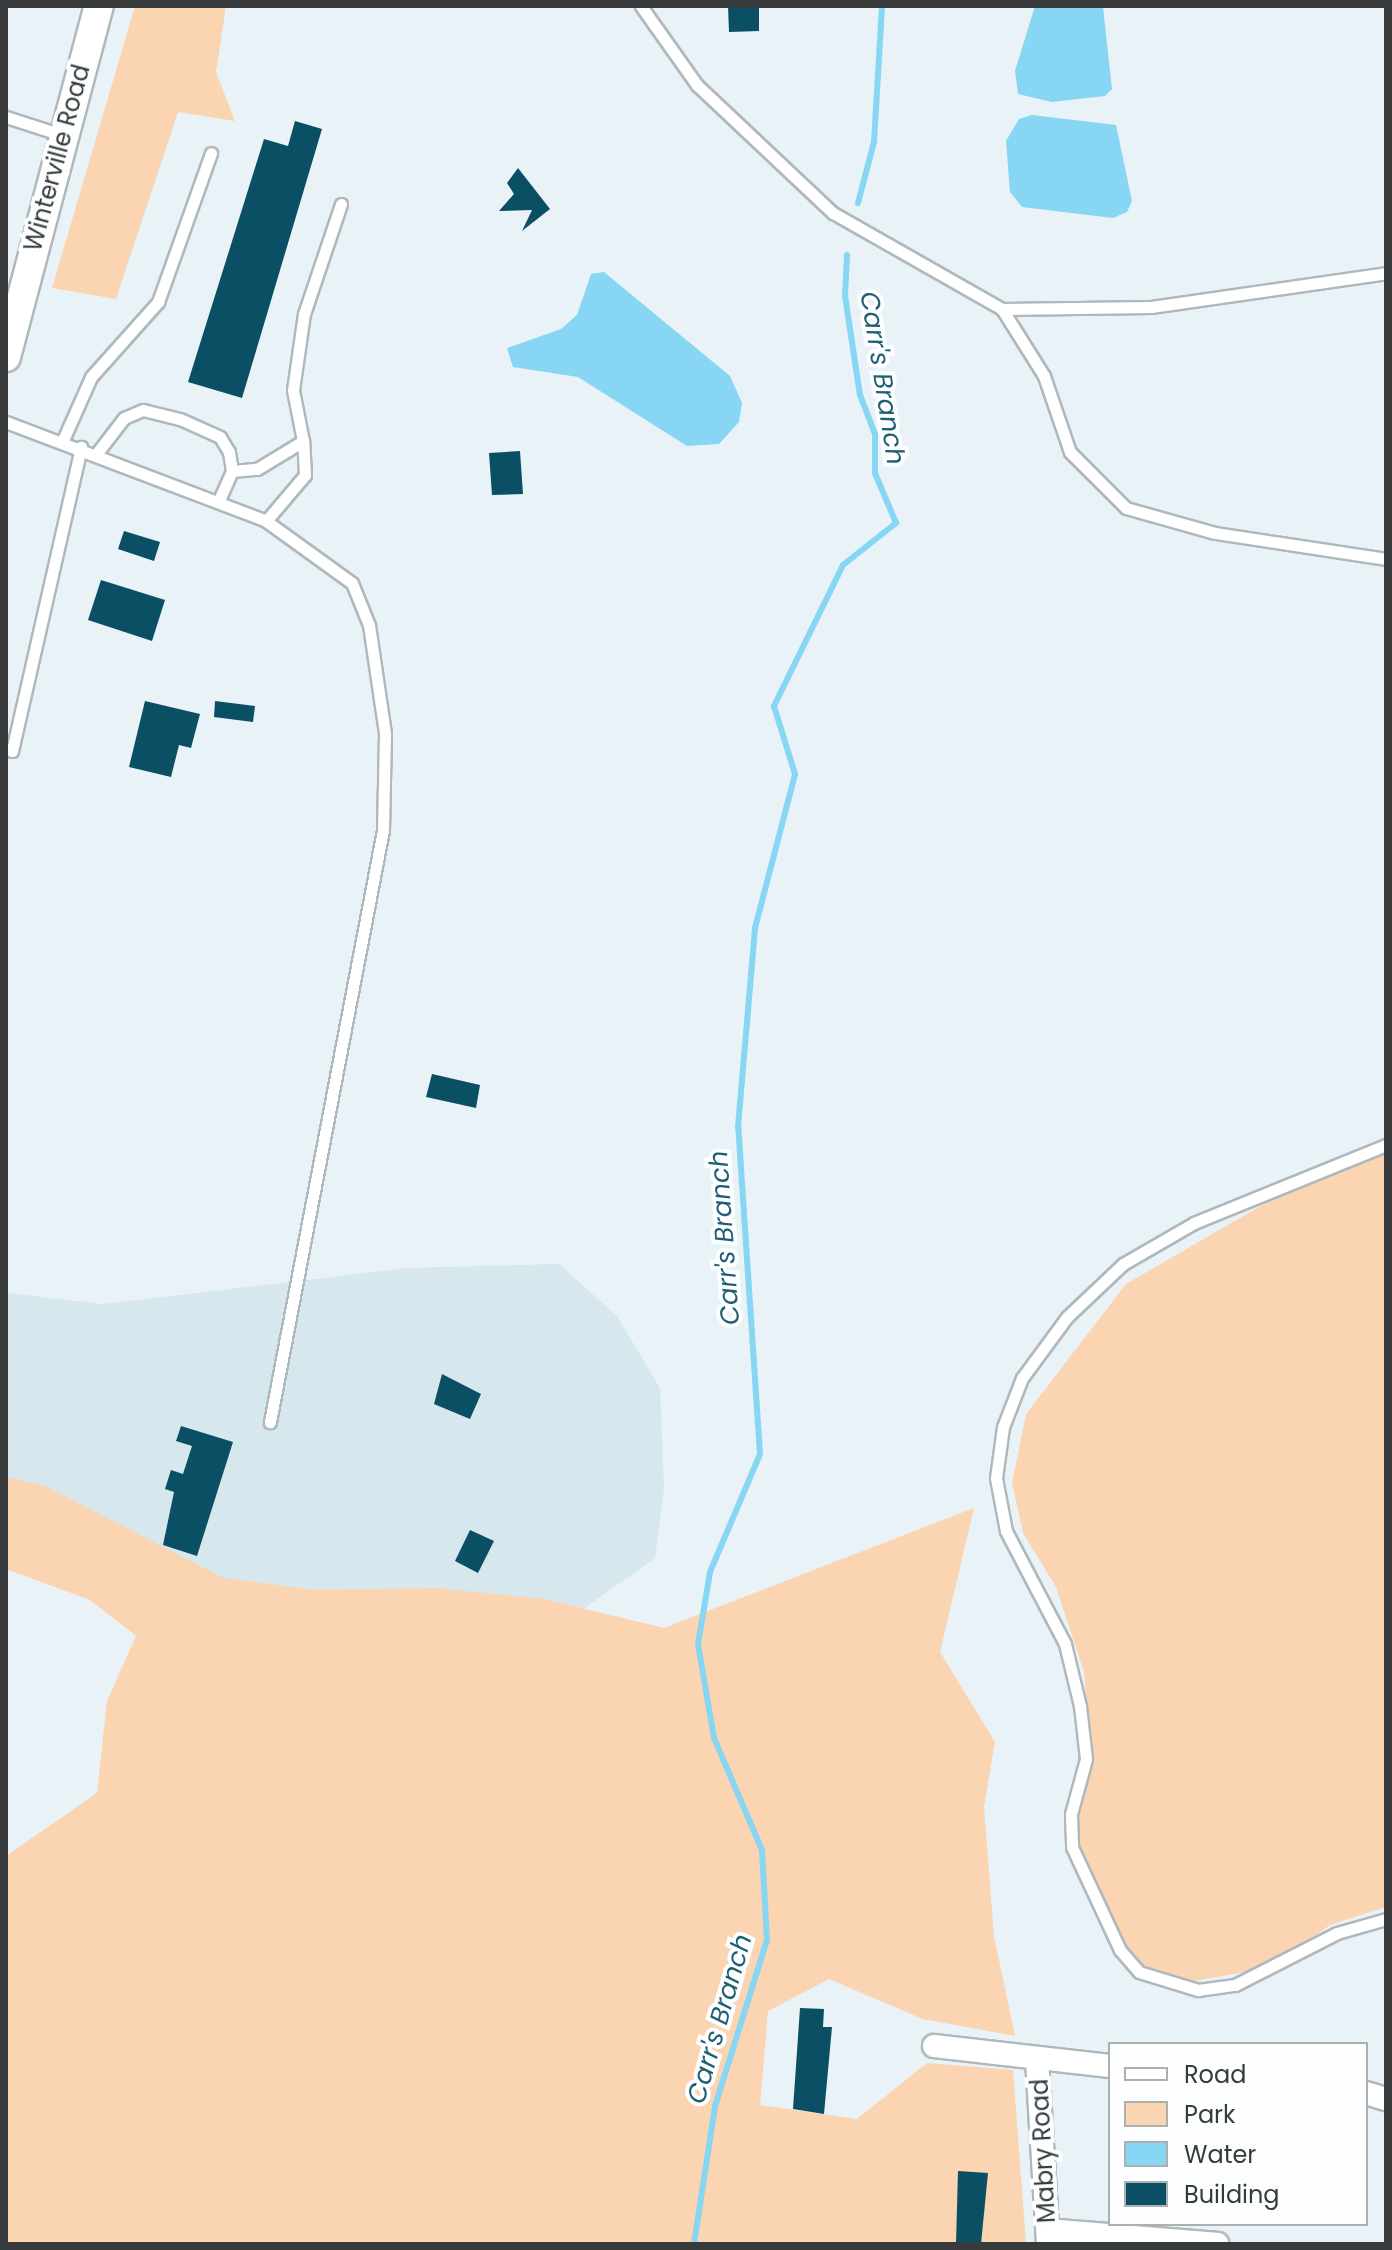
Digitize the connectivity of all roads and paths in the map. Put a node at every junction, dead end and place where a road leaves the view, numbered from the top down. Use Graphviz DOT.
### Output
graph roads {
  1 [pos="99,6"];
  2 [pos="641,6"];
  3 [pos="6,117"];
  4 [pos="63,135"];
  5 [pos="211,153"];
  6 [pos="341,204"];
  7 [pos="17,264"];
  8 [pos="1386,273"];
  9 [pos="1002,309"];
  10 [pos="6,357"];
  11 [pos="6,422"];
  12 [pos="63,440"];
  13 [pos="303,441"];
  14 [pos="81,447"];
  15 [pos="97,453"];
  16 [pos="232,471"];
  17 [pos="218,502"];
  18 [pos="266,521"];
  19 [pos="1386,559"];
  20 [pos="6,749"];
  21 [pos="1386,1145"];
  22 [pos="270,1422"];
  23 [pos="1386,1919"];
  24 [pos="934,2046"];
  25 [pos="1037,2059"];
  26 [pos="1108,2066"];
  27 [pos="1048,2237"];
  28 [pos="1217,2244"];
  1 -- 4 [label="street, Winterville Road"];
  2 -- 9 [label="lane"];
  3 -- 4 [label="lane"];
  4 -- 7 [label="street, Winterville Road"];
  5 -- 12 [label="lane"];
  6 -- 13 [label="lane"];
  7 -- 10 [label="street, Winterville Road"];
  8 -- 9 [label="lane"];
  9 -- 19 [label="lane"];
  11 -- 12 [label="lane"];
  12 -- 14 [label="lane"];
  13 -- 16 [label="lane"];
  13 -- 18 [label="lane"];
  14 -- 15 [label="lane"];
  14 -- 20 [label="lane"];
  15 -- 16 [label="lane"];
  15 -- 17 [label="lane"];
  16 -- 17 [label="lane"];
  17 -- 18 [label="lane"];
  18 -- 22 [label="lane"];
  21 -- 23 [label="lane"];
  24 -- 25 [label="street"];
  25 -- 26 [label="street"];
  25 -- 27 [label="street, Mabry Road"];
  27 -- 28 [label="street"];
}
